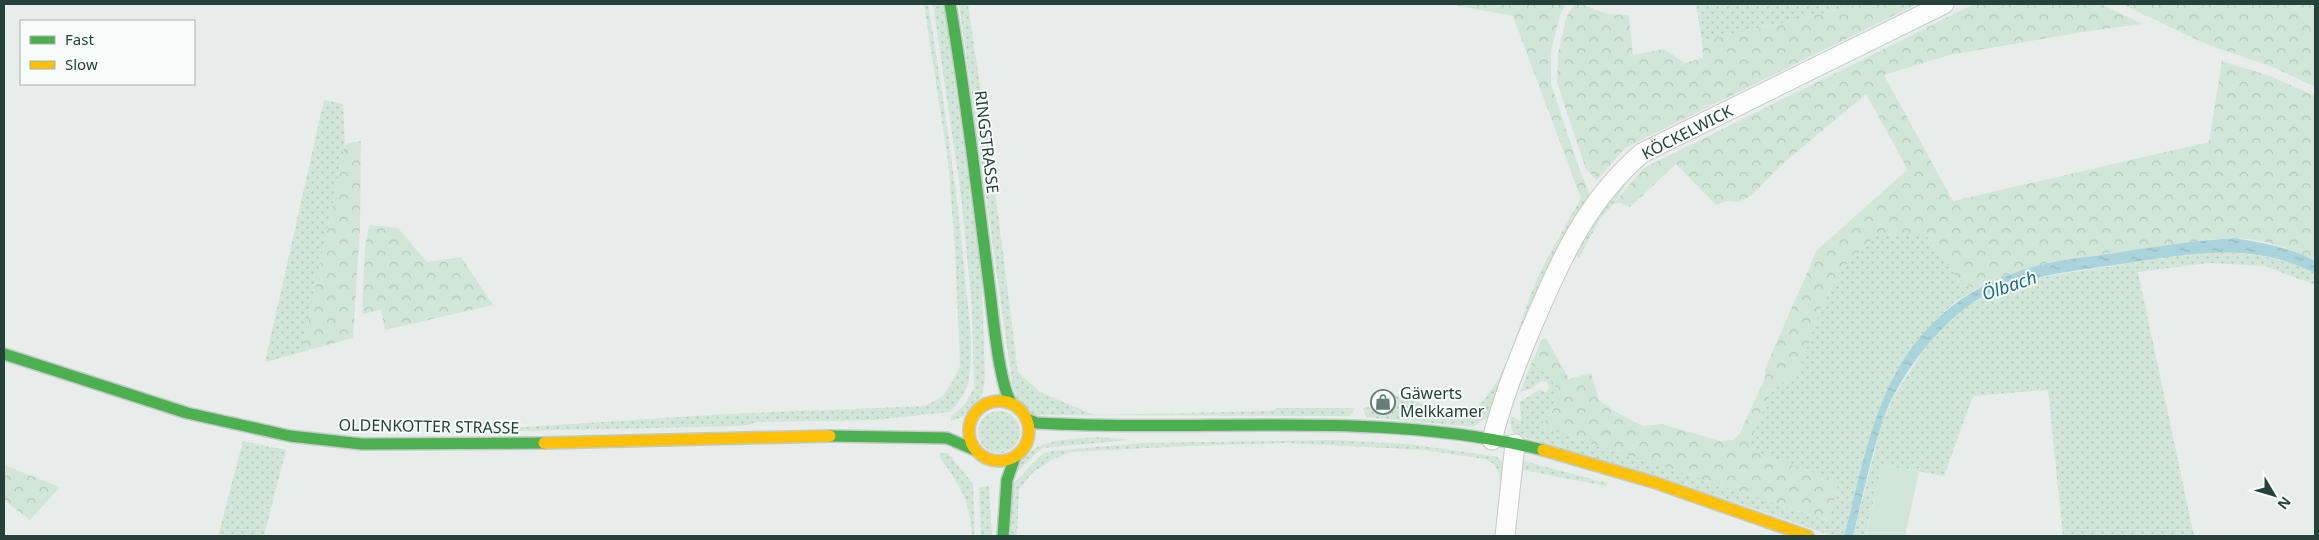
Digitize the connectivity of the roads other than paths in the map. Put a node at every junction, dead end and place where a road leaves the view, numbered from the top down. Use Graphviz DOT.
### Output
graph roads {
  1 [pos="950,4"];
  2 [pos="1944,4"];
  3 [pos="985,260"];
  4 [pos="4,354"];
  5 [pos="989,372"];
  6 [pos="989,391"];
  7 [pos="1011,403"];
  8 [pos="985,404"];
  9 [pos="1027,419"];
  10 [pos="970,420"];
  11 [pos="954,424"];
  12 [pos="936,426"];
  13 [pos="1138,427"];
  14 [pos="857,435"];
  15 [pos="1060,436"];
  16 [pos="1040,438"];
  17 [pos="1492,440"];
  18 [pos="1027,442"];
  19 [pos="1515,444"];
  20 [pos="979,454"];
  21 [pos="1015,457"];
  22 [pos="989,474"];
  23 [pos="994,500"];
  24 [pos="998,536"];
  25 [pos="1003,536"];
  26 [pos="1505,536"];
  27 [pos="1808,536"];
  1 -- 3 [label="main road, RINGSTRASSE"];
  2 -- 17 [label="street, KÖCKELWICK"];
  3 -- 5 [label="main road, RINGSTRASSE"];
  3 -- 7 [label="main road, RINGSTRASSE"];
  4 -- 14 [label="main road, OLDENKOTTER STRASSE"];
  6 -- 8 [label="main road"];
  7 -- 8 [label="main road"];
  7 -- 9 [label="main road"];
  8 -- 10 [label="main road"];
  9 -- 13 [label="main road"];
  9 -- 18 [label="main road"];
  10 -- 11 [label="main road"];
  10 -- 20 [label="main road"];
  12 -- 14 [label="main road"];
  13 -- 15 [label="main road"];
  13 -- 17 [label="main road"];
  14 -- 20 [label="main road"];
  16 -- 18 [label="main road"];
  17 -- 19 [label="main road"];
  18 -- 21 [label="main road"];
  19 -- 26 [label="street"];
  19 -- 27 [label="main road"];
  20 -- 21 [label="main road"];
  20 -- 22 [label="main road"];
  21 -- 25 [label="main road"];
  23 -- 24 [label="main road"];
}
